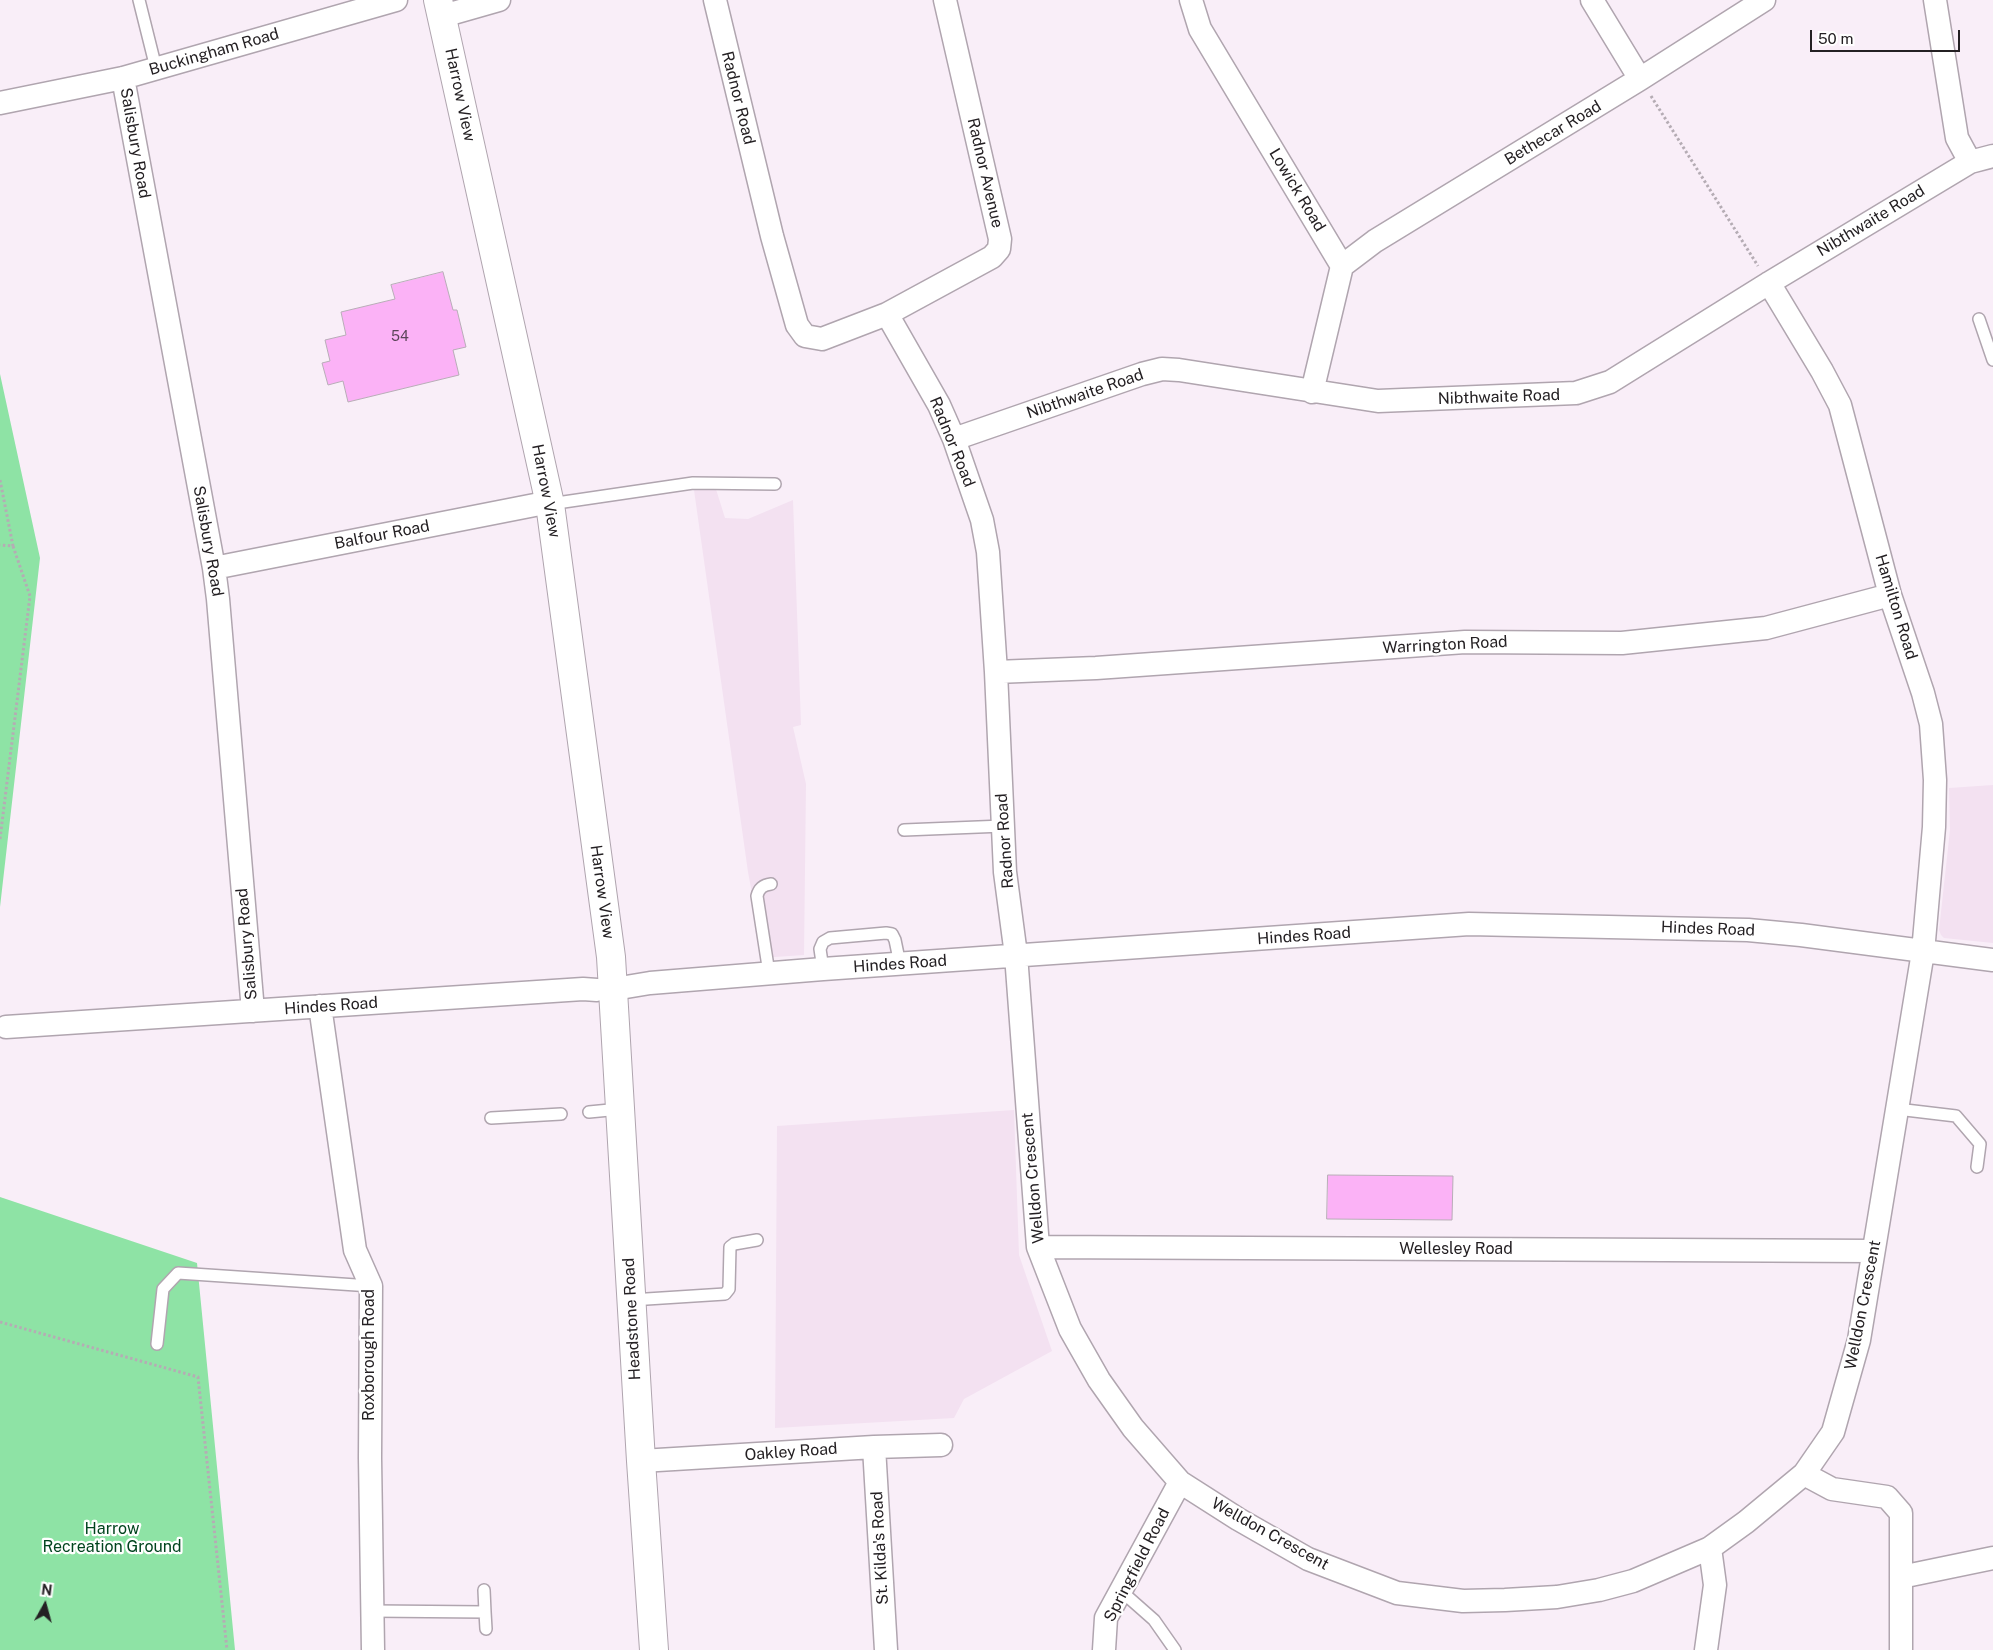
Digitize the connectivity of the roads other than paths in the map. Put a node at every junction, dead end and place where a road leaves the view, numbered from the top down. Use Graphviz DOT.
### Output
graph roads {
  1 [pos="139,0"];
  2 [pos="396,0"];
  3 [pos="499,0"];
  4 [pos="715,0"];
  5 [pos="945,0"];
  6 [pos="1191,0"];
  7 [pos="1592,0"];
  8 [pos="1764,0"];
  9 [pos="1935,0"];
  10 [pos="440,8"];
  11 [pos="156,68"];
  12 [pos="123,78"];
  13 [pos="1640,79"];
  14 [pos="0,103"];
  15 [pos="1993,156"];
  16 [pos="1970,162"];
  17 [pos="1342,266"];
  18 [pos="1769,283"];
  19 [pos="887,314"];
  20 [pos="1979,319"];
  21 [pos="1993,360"];
  22 [pos="1312,392"];
  23 [pos="954,439"];
  24 [pos="775,484"];
  25 [pos="550,503"];
  26 [pos="214,568"];
  27 [pos="1890,595"];
  28 [pos="996,672"];
  29 [pos="1002,826"];
  30 [pos="904,830"];
  31 [pos="771,884"];
  32 [pos="1923,952"];
  33 [pos="1016,956"];
  34 [pos="1993,960"];
  35 [pos="900,964"];
  36 [pos="823,969"];
  37 [pos="769,973"];
  38 [pos="606,989"];
  39 [pos="320,1006"];
  40 [pos="253,1011"];
  41 [pos="6,1027"];
  42 [pos="620,1109"];
  43 [pos="1897,1109"];
  44 [pos="589,1112"];
  45 [pos="561,1114"];
  46 [pos="491,1118"];
  47 [pos="1977,1167"];
  48 [pos="757,1240"];
  49 [pos="1038,1247"];
  50 [pos="1874,1251"];
  51 [pos="371,1286"];
  52 [pos="631,1300"];
  53 [pos="157,1344"];
  54 [pos="941,1445"];
  55 [pos="874,1446"];
  56 [pos="641,1461"];
  57 [pos="1804,1474"];
  58 [pos="1180,1482"];
  59 [pos="1710,1548"];
  60 [pos="1993,1558"];
  61 [pos="1901,1577"];
  62 [pos="484,1590"];
  63 [pos="1120,1590"];
  64 [pos="372,1611"];
  65 [pos="485,1612"];
  66 [pos="486,1629"];
  67 [pos="373,1650"];
  68 [pos="654,1650"];
  69 [pos="886,1650"];
  70 [pos="1104,1650"];
  71 [pos="1175,1650"];
  72 [pos="1706,1650"];
  73 [pos="1901,1650"];
  1 -- 11 [label="lane"];
  2 -- 11 [label="street, Buckingham Road"];
  3 -- 10 [label="street"];
  4 -- 19 [label="street, Radnor Road"];
  5 -- 19 [label="street, Radnor Avenue"];
  6 -- 17 [label="street, Lowick Road"];
  7 -- 13 [label="street"];
  8 -- 13 [label="street, Bethecar Road"];
  9 -- 16 [label="street"];
  10 -- 25 [label="street, Harrow View"];
  11 -- 12 [label="street, Buckingham Road"];
  12 -- 14 [label="street, Buckingham Road"];
  12 -- 26 [label="street, Salisbury Road"];
  13 -- 17 [label="street, Bethecar Road"];
  15 -- 16 [label="street, Nibthwaite Road"];
  16 -- 18 [label="street, Nibthwaite Road"];
  17 -- 22 [label="street"];
  18 -- 22 [label="street, Nibthwaite Road"];
  18 -- 27 [label="street, Hamilton Road"];
  19 -- 23 [label="street, Radnor Road"];
  20 -- 21 [label="lane"];
  22 -- 23 [label="street, Nibthwaite Road"];
  23 -- 28 [label="street, Radnor Road"];
  24 -- 25 [label="lane"];
  25 -- 26 [label="street, Balfour Road"];
  25 -- 38 [label="street, Harrow View"];
  26 -- 40 [label="street, Salisbury Road"];
  27 -- 28 [label="street, Warrington Road"];
  27 -- 32 [label="street, Hamilton Road"];
  28 -- 29 [label="street, Radnor Road"];
  29 -- 30 [label="lane"];
  29 -- 33 [label="street, Radnor Road"];
  31 -- 37 [label="lane"];
  32 -- 33 [label="street, Hindes Road"];
  32 -- 34 [label="street, Hindes Road"];
  32 -- 43 [label="street, Welldon Crescent"];
  33 -- 35 [label="street, Hindes Road"];
  33 -- 49 [label="street, Welldon Crescent"];
  35 -- 36 [label="street, Hindes Road"];
  35 -- 36 [label="lane"];
  36 -- 37 [label="street, Hindes Road"];
  37 -- 38 [label="street, Hindes Road"];
  38 -- 39 [label="street, Hindes Road"];
  38 -- 42 [label="street, Headstone Road"];
  39 -- 40 [label="street, Hindes Road"];
  39 -- 51 [label="street, Roxborough Road"];
  40 -- 41 [label="street, Hindes Road"];
  42 -- 44 [label="lane"];
  42 -- 52 [label="street, Headstone Road"];
  43 -- 47 [label="lane"];
  43 -- 50 [label="street, Welldon Crescent"];
  45 -- 46 [label="lane"];
  48 -- 52 [label="lane"];
  49 -- 50 [label="street, Wellesley Road"];
  49 -- 58 [label="street, Welldon Crescent"];
  50 -- 57 [label="street, Welldon Crescent"];
  51 -- 53 [label="lane"];
  51 -- 64 [label="street, Roxborough Road"];
  52 -- 56 [label="street, Headstone Road"];
  54 -- 55 [label="street, Oakley Road"];
  55 -- 56 [label="street, Oakley Road"];
  55 -- 69 [label="street, St. Kilda's Road"];
  56 -- 68 [label="street, Headstone Road"];
  57 -- 59 [label="street, Welldon Crescent"];
  57 -- 61 [label="street"];
  58 -- 59 [label="street, Welldon Crescent"];
  58 -- 63 [label="street, Springfield Road"];
  59 -- 72 [label="street"];
  60 -- 61 [label="street"];
  61 -- 73 [label="street"];
  62 -- 65 [label="lane"];
  63 -- 70 [label="street, Springfield Road"];
  63 -- 71 [label="lane"];
  64 -- 65 [label="lane"];
  64 -- 67 [label="street, Roxborough Road"];
  65 -- 66 [label="lane"];
}
